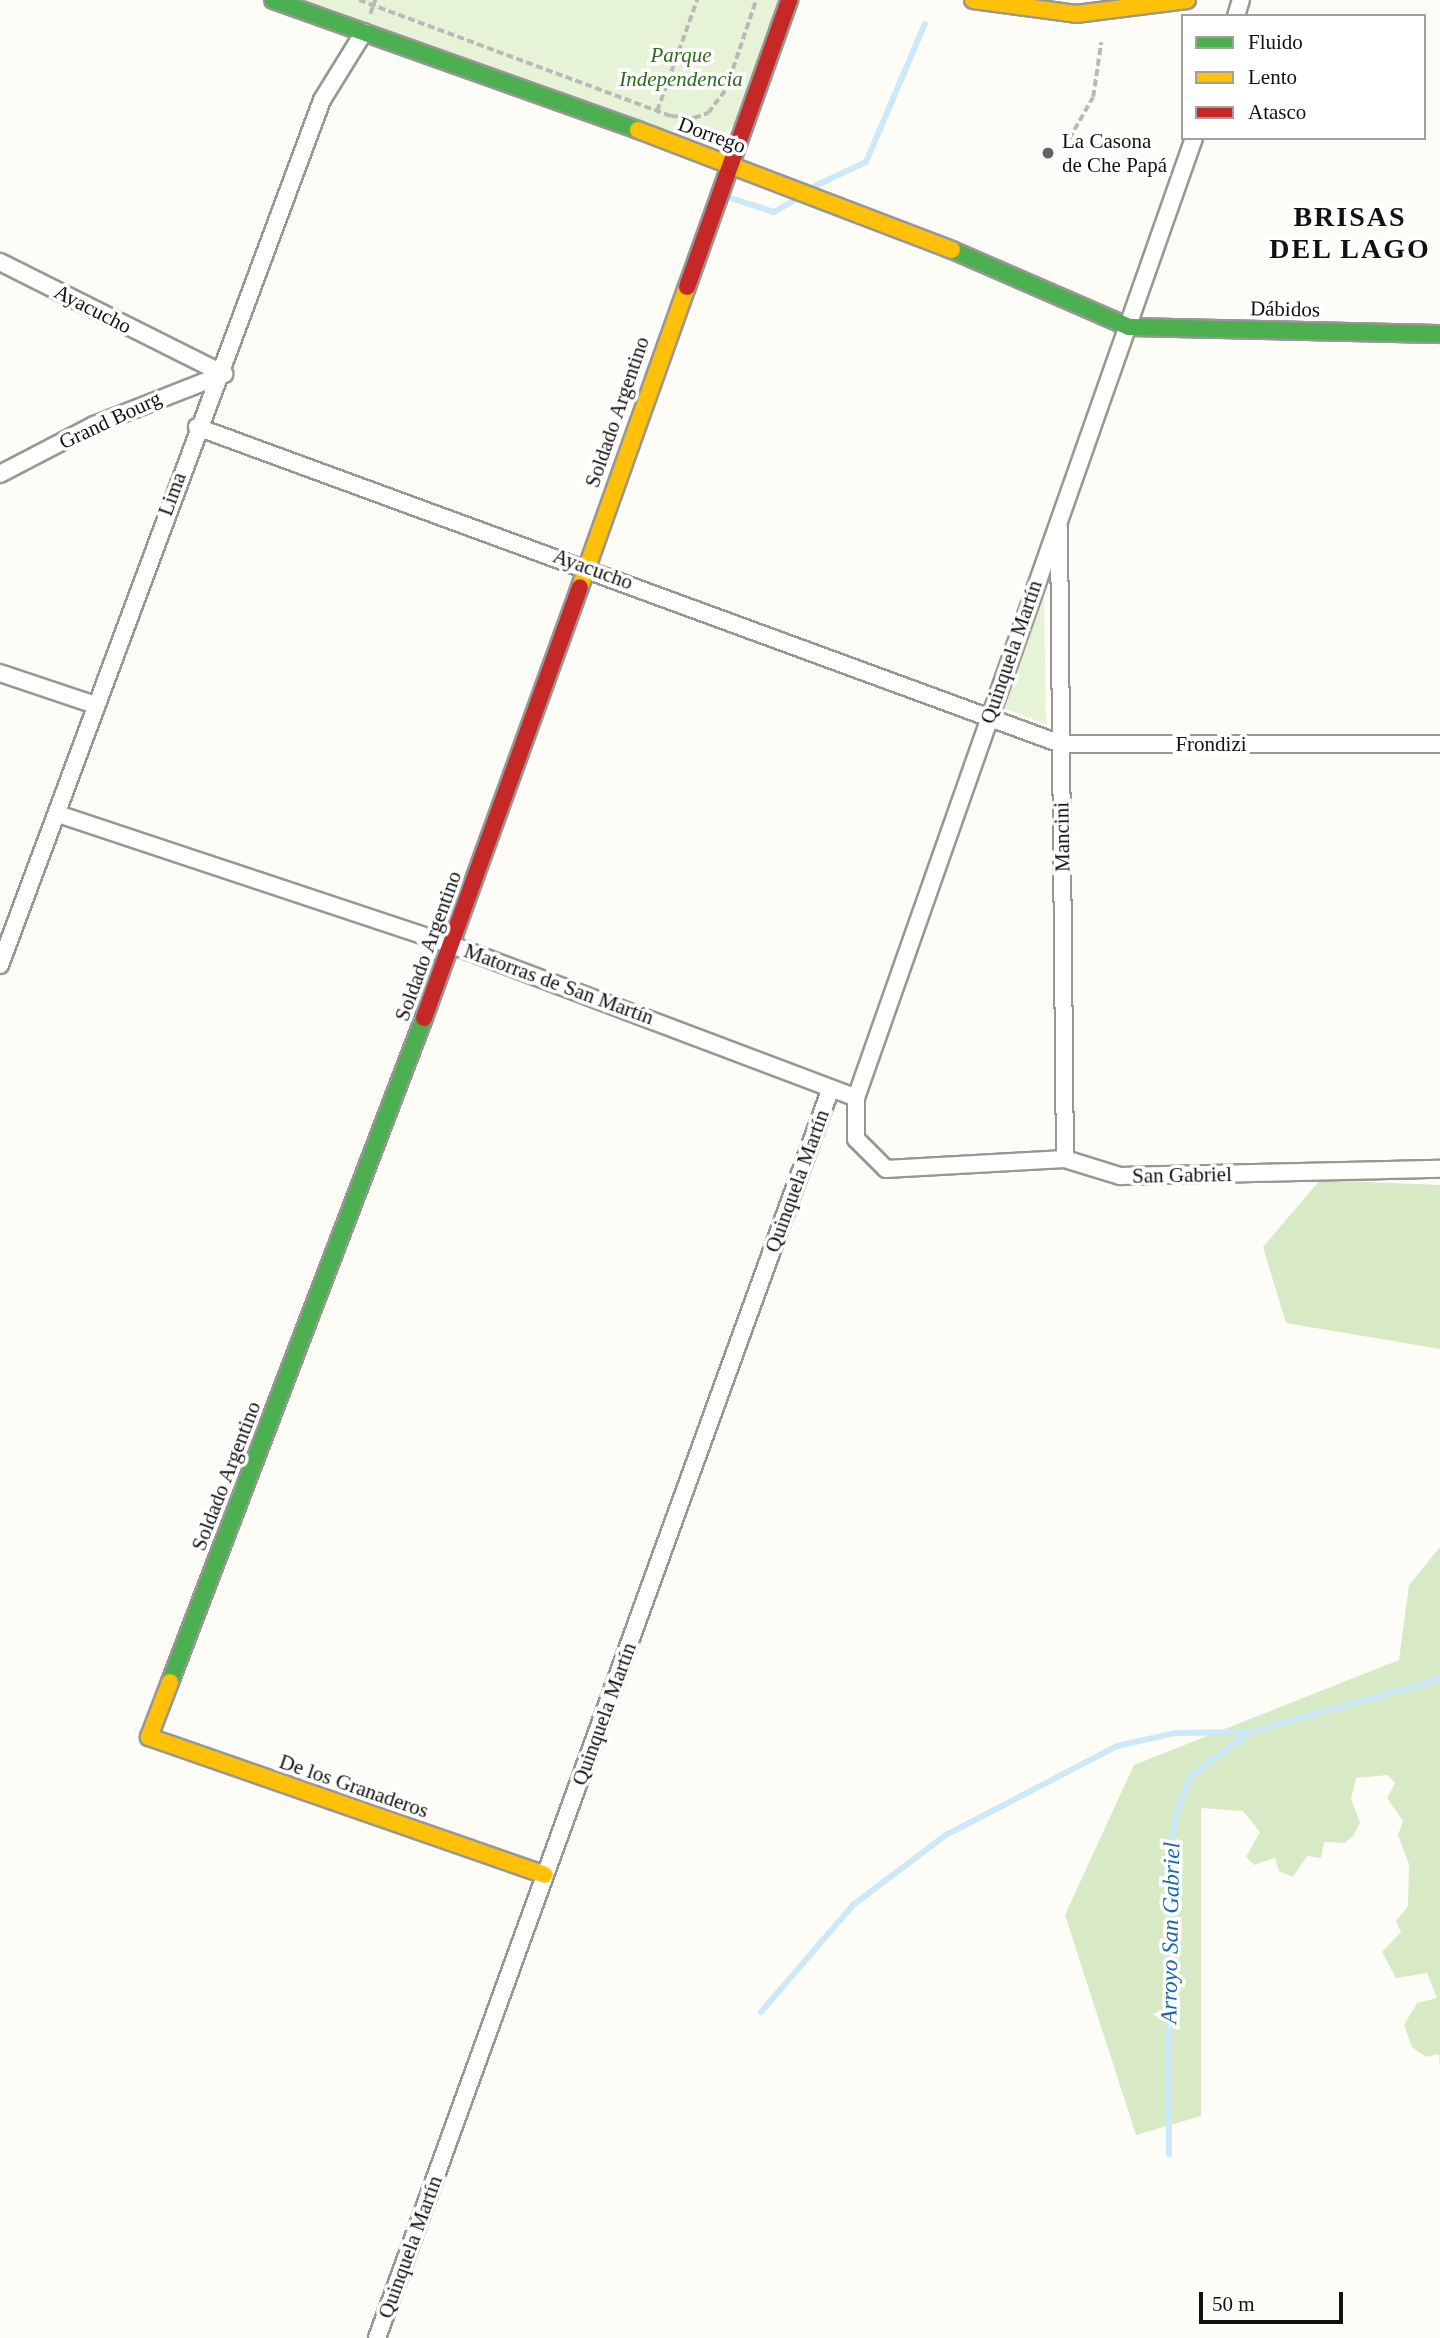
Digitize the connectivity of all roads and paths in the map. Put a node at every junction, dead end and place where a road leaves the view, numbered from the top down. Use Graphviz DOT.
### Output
graph roads {
  1 [pos="273,0"];
  2 [pos="359,0"];
  3 [pos="697,0"];
  4 [pos="756,0"];
  5 [pos="789,0"];
  6 [pos="973,0"];
  7 [pos="1187,0"];
  8 [pos="364,32"];
  9 [pos="1101,43"];
  10 [pos="657,111"];
  11 [pos="1069,139"];
  12 [pos="1193,140"];
  13 [pos="727,163"];
  14 [pos="0,262"];
  15 [pos="1129,327"];
  16 [pos="1440,334"];
  17 [pos="223,374"];
  18 [pos="197,427"];
  19 [pos="0,474"];
  20 [pos="1059,515"];
  21 [pos="585,566"];
  22 [pos="0,673"];
  23 [pos="95,705"];
  24 [pos="988,715"];
  25 [pos="1061,744"];
  26 [pos="1440,744"];
  27 [pos="58,814"];
  28 [pos="452,945"];
  29 [pos="0,965"];
  30 [pos="830,1091"];
  31 [pos="856,1098"];
  32 [pos="1065,1159"];
  33 [pos="1440,1169"];
  34 [pos="149,1737"];
  35 [pos="545,1875"];
  36 [pos="377,2338"];
  1 -- 8 [label="street, Dorrego"];
  2 -- 10 [label="path"];
  3 -- 10 [label="path"];
  4 -- 10 [label="path"];
  5 -- 13 [label="street, Soldado Argentino"];
  6 -- 7 [label="street"];
  8 -- 13 [label="street, Dorrego"];
  8 -- 17 [label="street, Lima"];
  9 -- 11 [label="path"];
  12 -- 15 [label="street, Quinquela Martín"];
  13 -- 15 [label="street, Dorrego"];
  13 -- 21 [label="street, Soldado Argentino"];
  14 -- 17 [label="street, Ayacucho"];
  15 -- 16 [label="street, Dábidos"];
  15 -- 20 [label="street, Quinquela Martín"];
  17 -- 18 [label="street, Lima"];
  17 -- 19 [label="street, Grand Bourg"];
  18 -- 21 [label="street, Ayacucho"];
  18 -- 23 [label="street, Lima"];
  20 -- 24 [label="street, Quinquela Martín"];
  20 -- 25 [label="street, Mancini"];
  21 -- 24 [label="street, Ayacucho"];
  21 -- 28 [label="street, Soldado Argentino"];
  22 -- 23 [label="street"];
  23 -- 27 [label="street, Lima"];
  24 -- 25 [label="street, Frondizi"];
  24 -- 31 [label="street, Quinquela Martín"];
  25 -- 26 [label="street, Frondizi"];
  25 -- 32 [label="street, Mancini"];
  27 -- 28 [label="street, Matorras de San Martín"];
  27 -- 29 [label="street, Lima"];
  28 -- 30 [label="street, Matorras de San Martín"];
  28 -- 34 [label="street, Soldado Argentino"];
  30 -- 31 [label="street, Matorras de San Martín"];
  30 -- 35 [label="street, Quinquela Martín"];
  31 -- 32 [label="street, San Gabriel"];
  32 -- 33 [label="street, San Gabriel"];
  34 -- 35 [label="street, De los Granaderos"];
  35 -- 36 [label="street, Quinquela Martín"];
}
